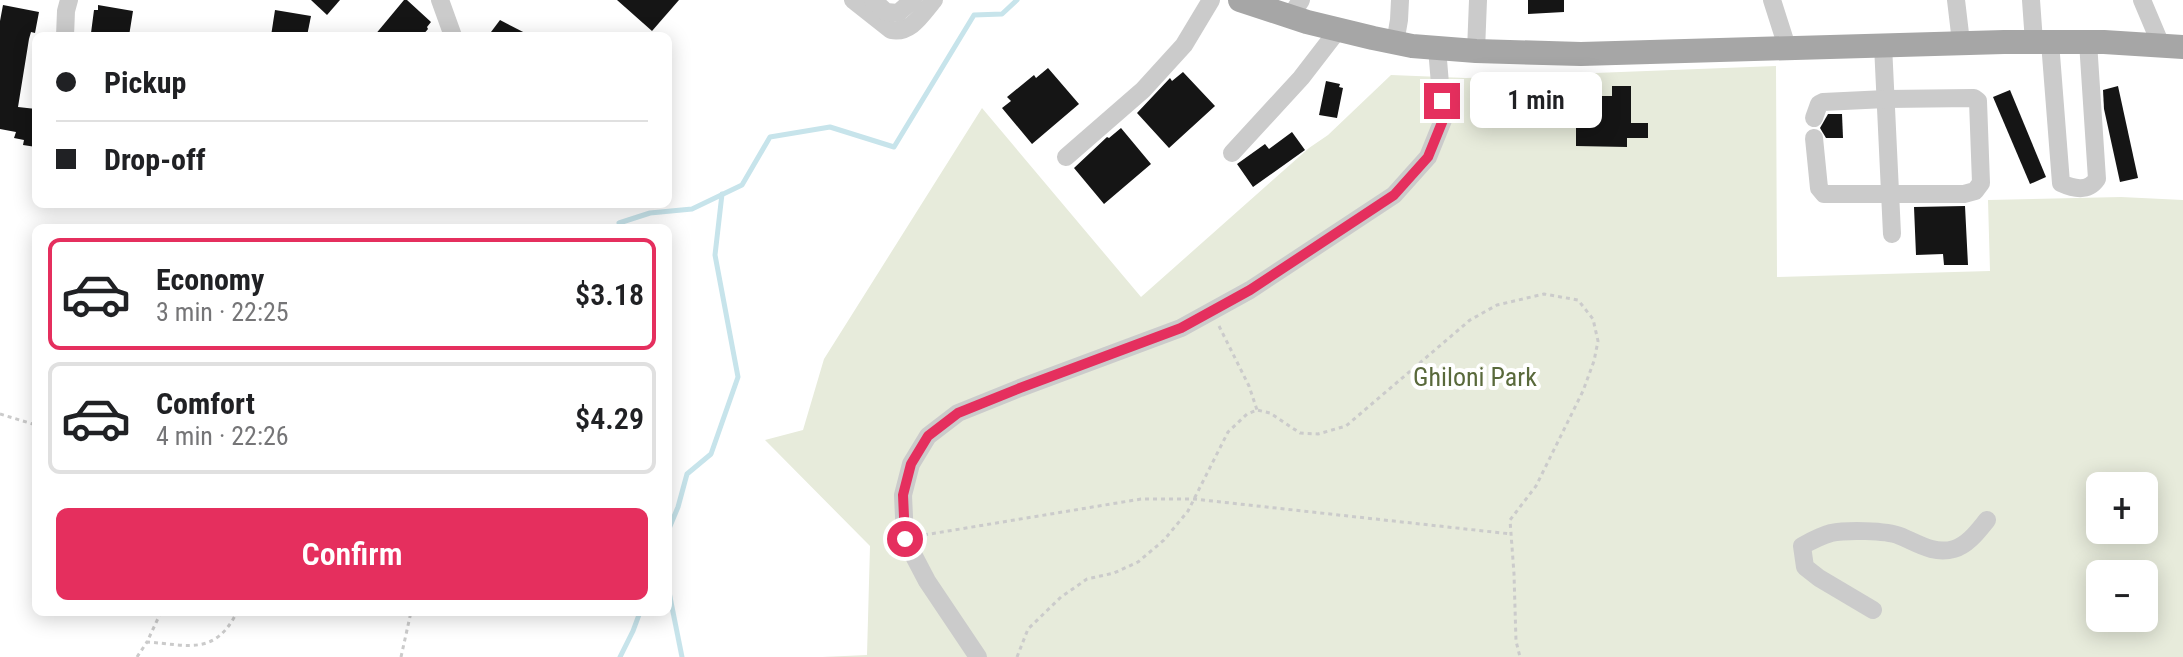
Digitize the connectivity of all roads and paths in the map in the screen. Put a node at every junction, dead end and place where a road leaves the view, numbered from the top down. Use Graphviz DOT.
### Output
graph roads {
  1 [pos="69,0"];
  2 [pos="440,0"];
  3 [pos="853,0"];
  4 [pos="873,0"];
  5 [pos="913,0"];
  6 [pos="934,0"];
  7 [pos="1211,0"];
  8 [pos="1240,0"];
  9 [pos="1478,0"];
  10 [pos="1772,0"];
  11 [pos="1956,0"];
  12 [pos="2031,0"];
  13 [pos="2142,0"];
  14 [pos="1396,1"];
  15 [pos="1296,8"];
  16 [pos="1338,30"];
  17 [pos="65,32"];
  18 [pos="452,32"];
  19 [pos="1961,42"];
  20 [pos="2042,42"];
  21 [pos="2088,42"];
  22 [pos="1395,43"];
  23 [pos="1883,45"];
  24 [pos="2172,46"];
  25 [pos="1787,47"];
  26 [pos="1437,48"];
  27 [pos="1476,51"];
  28 [pos="1886,99"];
  29 [pos="1814,118"];
  30 [pos="1814,138"];
  31 [pos="1232,153"];
  32 [pos="1066,157"];
  33 [pos="1890,193"];
  34 [pos="1892,234"];
  35 [pos="1212,311"];
  36 [pos="1257,410"];
  37 [pos="0,414"];
  38 [pos="32,424"];
  39 [pos="1194,499"];
  40 [pos="1987,520"];
  41 [pos="1511,534"];
  42 [pos="905,539"];
  43 [pos="1873,610"];
  44 [pos="159,616"];
  45 [pos="235,616"];
  46 [pos="410,616"];
  47 [pos="147,642"];
  48 [pos="137,657"];
  49 [pos="401,657"];
  50 [pos="978,657"];
  51 [pos="1017,657"];
  52 [pos="1520,657"];
  1 -- 17 [label="street"];
  2 -- 18 [label="street"];
  3 -- 6 [label="street"];
  4 -- 5 [label="street"];
  7 -- 32 [label="street"];
  8 -- 15 [label="main road"];
  9 -- 27 [label="street"];
  10 -- 25 [label="street"];
  11 -- 19 [label="street"];
  12 -- 20 [label="street"];
  13 -- 24 [label="street"];
  14 -- 22 [label="street"];
  15 -- 16 [label="main road"];
  16 -- 22 [label="main road"];
  16 -- 31 [label="street"];
  19 -- 20 [label="main road"];
  19 -- 23 [label="main road"];
  20 -- 21 [label="main road"];
  20 -- 21 [label="street"];
  21 -- 24 [label="main road"];
  22 -- 26 [label="main road"];
  23 -- 25 [label="main road"];
  23 -- 28 [label="street"];
  25 -- 27 [label="main road"];
  26 -- 27 [label="main road"];
  26 -- 35 [label="street"];
  28 -- 29 [label="street"];
  28 -- 33 [label="street"];
  28 -- 33 [label="street"];
  30 -- 33 [label="street"];
  33 -- 34 [label="street"];
  35 -- 36 [label="path"];
  35 -- 42 [label="street"];
  36 -- 39 [label="path"];
  36 -- 41 [label="path"];
  37 -- 38 [label="path"];
  39 -- 41 [label="path"];
  39 -- 42 [label="path"];
  39 -- 51 [label="path"];
  40 -- 43 [label="street"];
  41 -- 52 [label="path"];
  42 -- 50 [label="street"];
  44 -- 47 [label="path"];
  45 -- 47 [label="path"];
  46 -- 49 [label="path"];
  47 -- 48 [label="path"];
}
